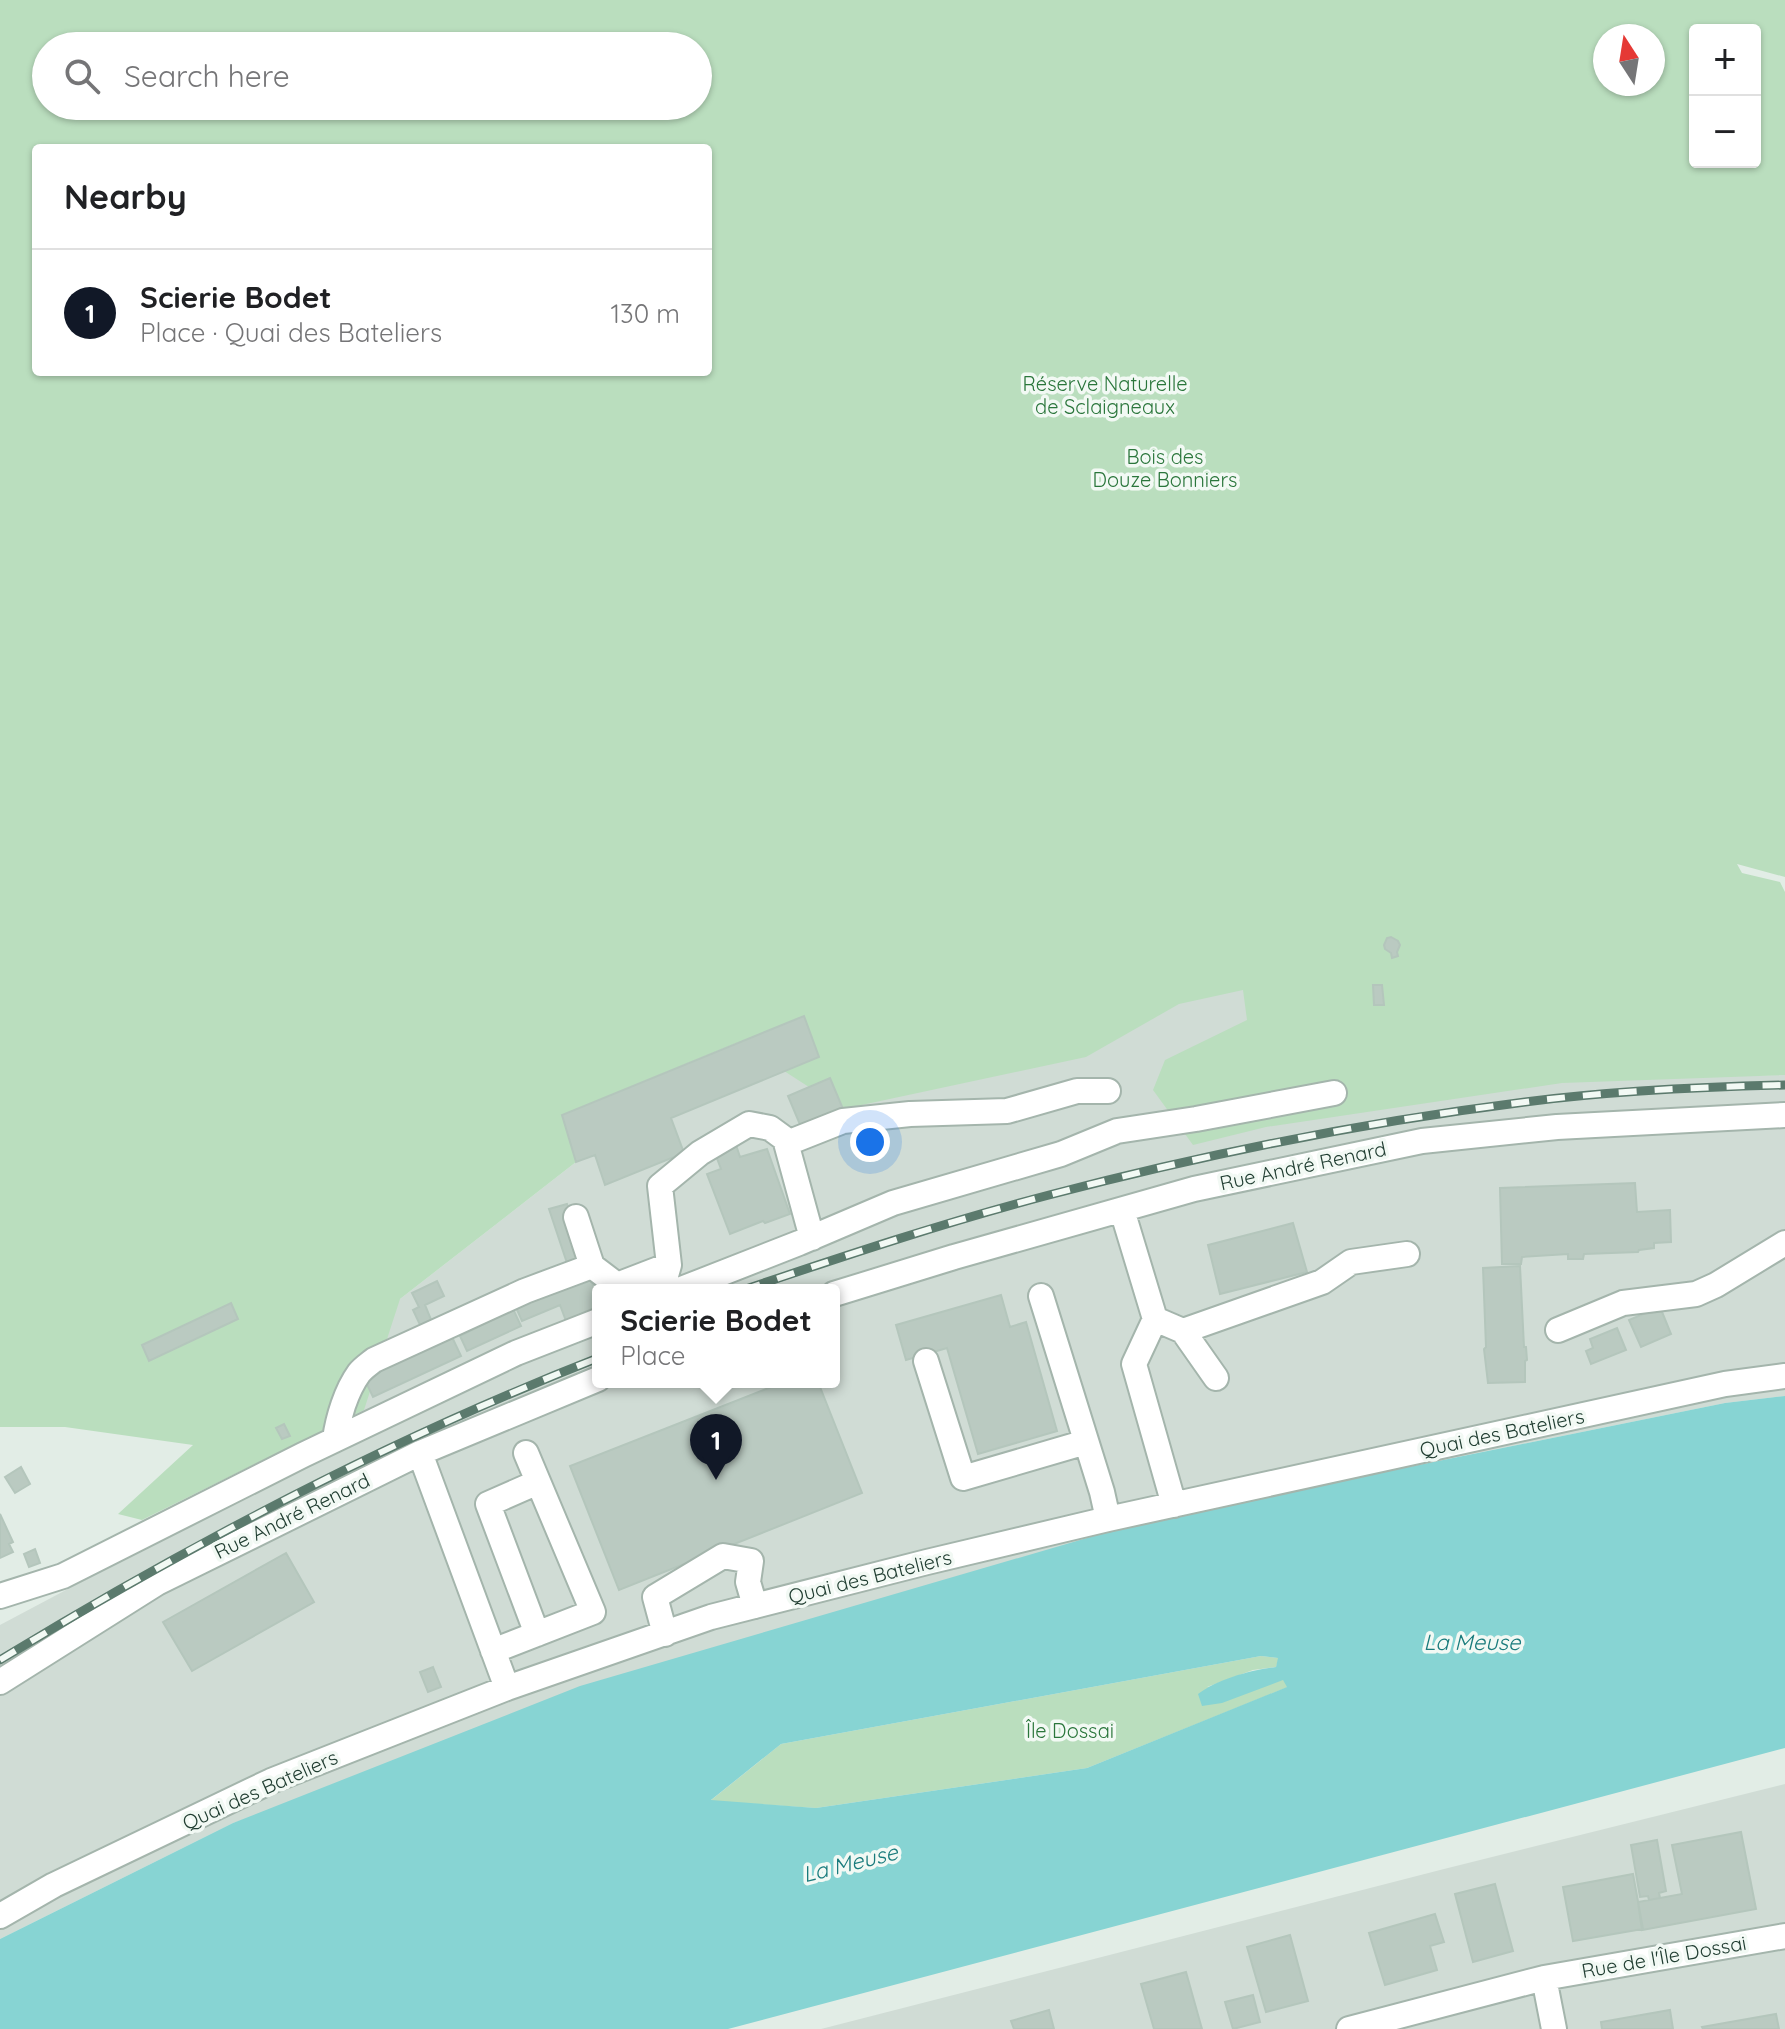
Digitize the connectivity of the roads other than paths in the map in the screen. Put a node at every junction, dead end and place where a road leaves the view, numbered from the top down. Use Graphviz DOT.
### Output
graph roads {
  1 [pos="1108,1091"];
  2 [pos="1334,1093"];
  3 [pos="1785,1115"];
  4 [pos="795,1140"];
  5 [pos="1122,1210"];
  6 [pos="576,1217"];
  7 [pos="812,1238"];
  8 [pos="1785,1243"];
  9 [pos="1407,1254"];
  10 [pos="669,1265"];
  11 [pos="592,1266"];
  12 [pos="613,1284"];
  13 [pos="627,1284"];
  14 [pos="663,1284"];
  15 [pos="694,1284"];
  16 [pos="840,1292"];
  17 [pos="1041,1296"];
  18 [pos="1155,1319"];
  19 [pos="592,1323"];
  20 [pos="1558,1330"];
  21 [pos="1183,1331"];
  22 [pos="926,1361"];
  23 [pos="1785,1376"];
  24 [pos="1216,1378"];
  25 [pos="592,1381"];
  26 [pos="335,1439"];
  27 [pos="1086,1442"];
  28 [pos="420,1453"];
  29 [pos="526,1453"];
  30 [pos="538,1482"];
  31 [pos="1174,1505"];
  32 [pos="1108,1519"];
  33 [pos="0,1596"];
  34 [pos="755,1606"];
  35 [pos="537,1634"];
  36 [pos="665,1634"];
  37 [pos="493,1651"];
  38 [pos="0,1682"];
  39 [pos="507,1688"];
  40 [pos="0,1916"];
  41 [pos="1785,1936"];
  42 [pos="1544,1978"];
  43 [pos="1349,2029"];
  44 [pos="1554,2029"];
  1 -- 4 [label="street"];
  2 -- 7 [label="street"];
  3 -- 5 [label="street, Rue André Renard"];
  5 -- 16 [label="street, Rue André Renard"];
  5 -- 18 [label="street"];
  6 -- 11 [label="street"];
  7 -- 10 [label="street"];
  7 -- 15 [label="street"];
  8 -- 20 [label="street"];
  9 -- 21 [label="street"];
  10 -- 13 [label="street"];
  10 -- 14 [label="street"];
  11 -- 12 [label="street"];
  11 -- 26 [label="street"];
  17 -- 27 [label="street"];
  18 -- 21 [label="street"];
  18 -- 31 [label="street"];
  19 -- 26 [label="street"];
  21 -- 24 [label="street"];
  22 -- 27 [label="street"];
  23 -- 31 [label="street, Quai des Bateliers"];
  25 -- 28 [label="street, Rue André Renard"];
  26 -- 33 [label="street"];
  27 -- 32 [label="street"];
  28 -- 37 [label="street"];
  28 -- 38 [label="street, Rue André Renard"];
  29 -- 30 [label="street"];
  30 -- 35 [label="street"];
  30 -- 35 [label="street"];
  31 -- 32 [label="street, Quai des Bateliers"];
  32 -- 34 [label="street, Quai des Bateliers"];
  34 -- 36 [label="street, Quai des Bateliers"];
  34 -- 36 [label="street"];
  35 -- 37 [label="street"];
  36 -- 39 [label="street, Quai des Bateliers"];
  37 -- 39 [label="street"];
  39 -- 40 [label="street, Quai des Bateliers"];
  41 -- 42 [label="street, Rue de l'Île Dossai"];
  42 -- 43 [label="street, Rue de l'Île Dossai"];
  42 -- 44 [label="street"];
}
